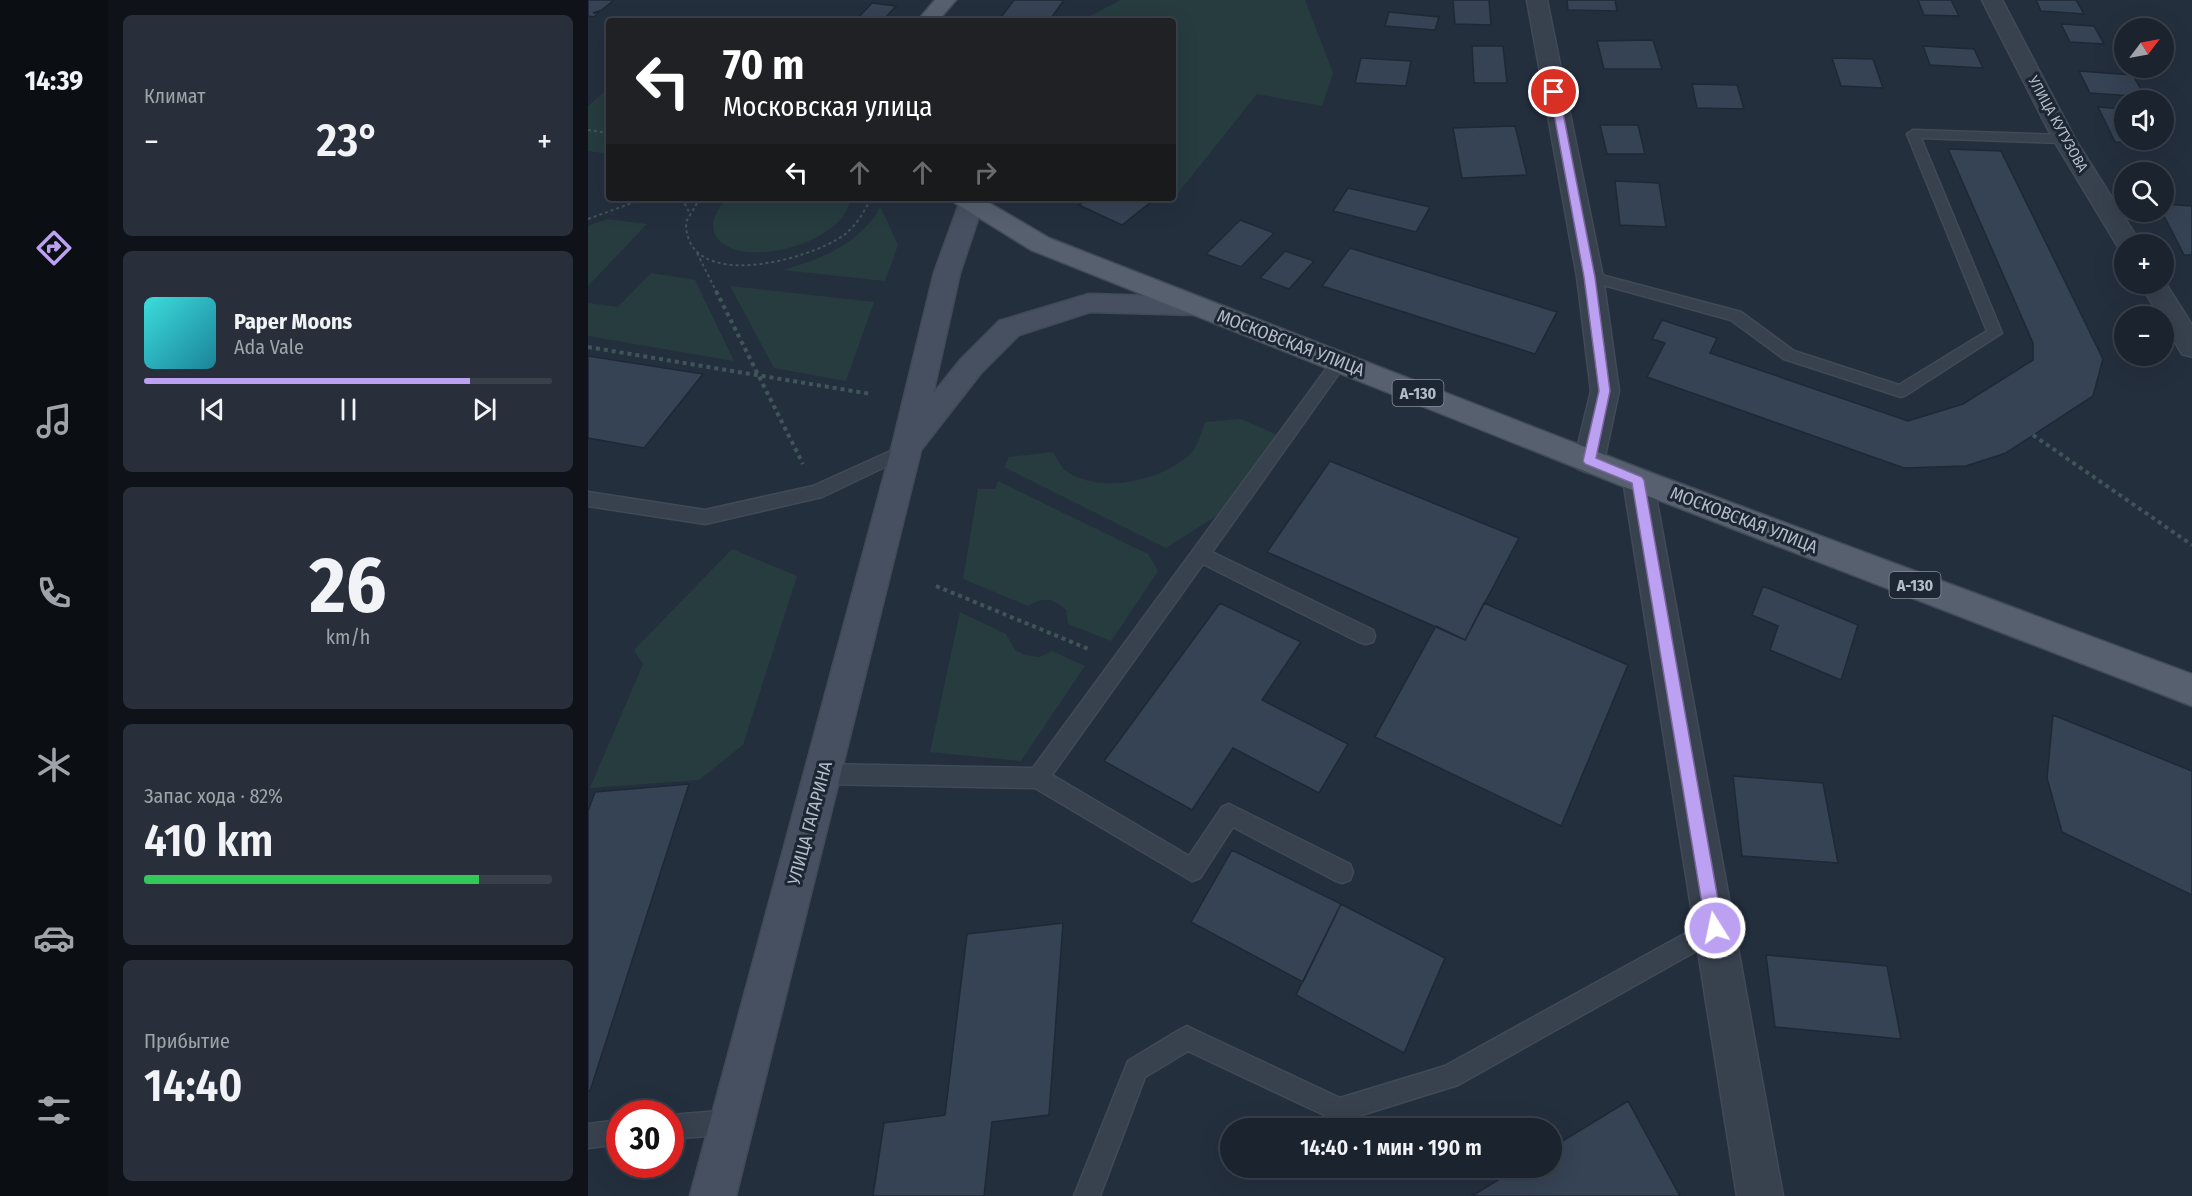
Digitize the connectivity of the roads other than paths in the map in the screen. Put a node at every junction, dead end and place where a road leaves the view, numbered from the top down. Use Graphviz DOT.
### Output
graph roads {
  1 [pos="946,0"];
  2 [pos="1537,0"];
  3 [pos="1992,0"];
  4 [pos="930,18"];
  5 [pos="2064,139"];
  6 [pos="967,201"];
  7 [pos="2123,234"];
  8 [pos="1590,277"];
  9 [pos="2159,294"];
  10 [pos="1197,306"];
  11 [pos="2192,347"];
  12 [pos="1340,362"];
  13 [pos="906,450"];
  14 [pos="1589,461"];
  15 [pos="1638,480"];
  16 [pos="588,499"];
  17 [pos="1200,554"];
  18 [pos="1366,636"];
  19 [pos="2192,690"];
  20 [pos="823,774"];
  21 [pos="1038,778"];
  22 [pos="1342,872"];
  23 [pos="1715,928"];
  24 [pos="732,1122"];
  25 [pos="684,1126"];
  26 [pos="606,1134"];
  27 [pos="588,1136"];
  28 [pos="713,1196"];
  29 [pos="1086,1196"];
  30 [pos="1760,1196"];
  1 -- 4 [label="main road"];
  2 -- 8 [label="street"];
  3 -- 5 [label="street, УЛИЦА КУТУЗОВА"];
  5 -- 7 [label="street, УЛИЦА КУТУЗОВА"];
  5 -- 8 [label="lane"];
  6 -- 10 [label="main road, А-130"];
  6 -- 13 [label="main road, УЛИЦА ГАГАРИНА"];
  8 -- 14 [label="street"];
  9 -- 11 [label="street"];
  10 -- 12 [label="main road, МОСКОВСКАЯ УЛИЦА / А-130"];
  10 -- 13 [label="main road"];
  12 -- 14 [label="main road, МОСКОВСКАЯ УЛИЦА / А-130"];
  12 -- 17 [label="lane"];
  13 -- 16 [label="lane"];
  13 -- 20 [label="main road, УЛИЦА ГАГАРИНА"];
  14 -- 15 [label="main road, МОСКОВСКАЯ УЛИЦА / А-130"];
  15 -- 19 [label="main road, МОСКОВСКАЯ УЛИЦА / А-130"];
  15 -- 23 [label="street"];
  17 -- 18 [label="lane"];
  17 -- 21 [label="lane"];
  20 -- 21 [label="lane"];
  20 -- 24 [label="main road, УЛИЦА ГАГАРИНА"];
  21 -- 22 [label="lane"];
  23 -- 29 [label="lane"];
  23 -- 30 [label="street"];
  24 -- 25 [label="lane"];
  24 -- 28 [label="main road, УЛИЦА ГАГАРИНА"];
  26 -- 27 [label="lane"];
}
